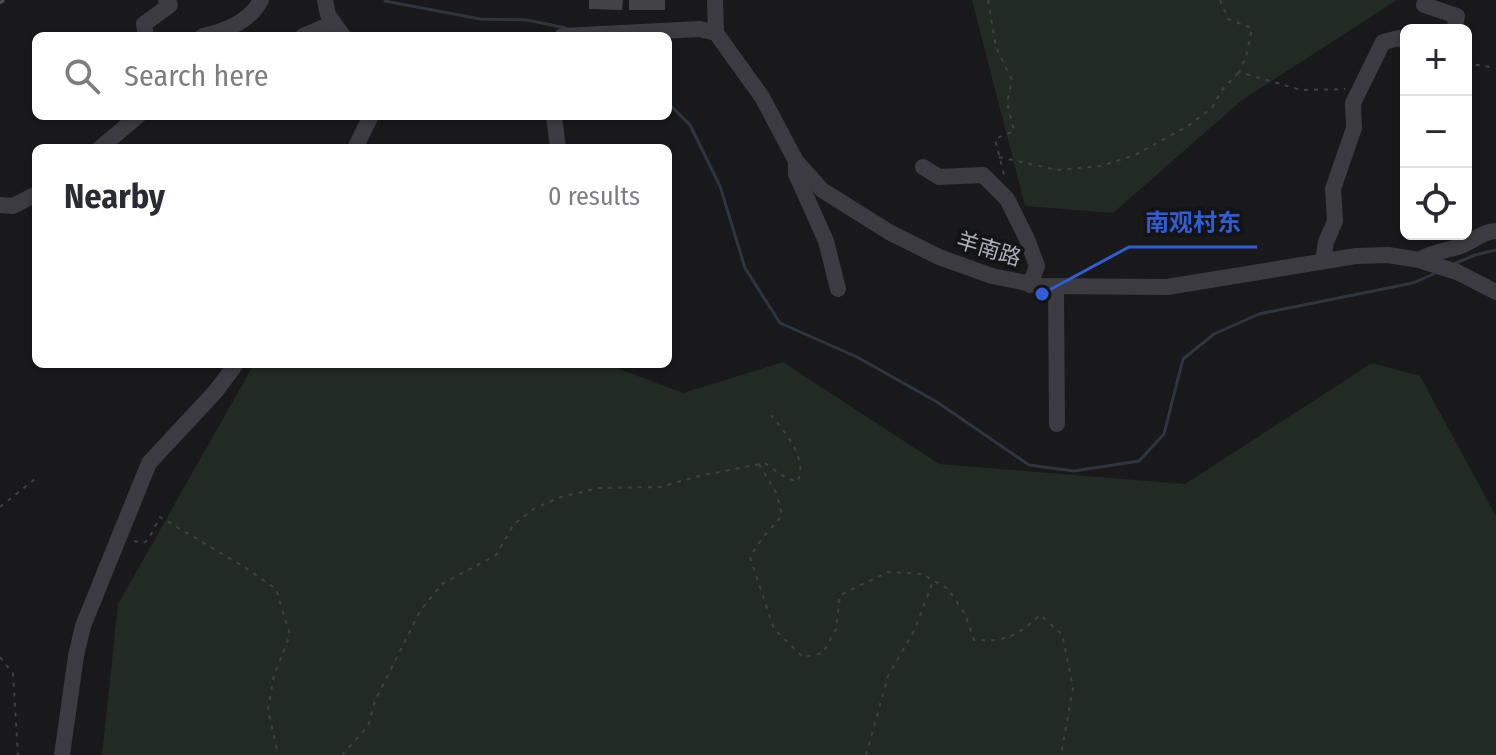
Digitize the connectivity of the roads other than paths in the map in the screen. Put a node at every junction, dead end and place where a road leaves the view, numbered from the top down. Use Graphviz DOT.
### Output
graph roads {
  1 [pos="166,0"];
  2 [pos="261,0"];
  3 [pos="325,0"];
  4 [pos="715,0"];
  5 [pos="1424,5"];
  6 [pos="1455,24"];
  7 [pos="338,30"];
  8 [pos="145,32"];
  9 [pos="220,32"];
  10 [pos="627,32"];
  11 [pos="716,33"];
  12 [pos="1400,39"];
  13 [pos="133,120"];
  14 [pos="369,120"];
  15 [pos="554,120"];
  16 [pos="105,144"];
  17 [pos="357,144"];
  18 [pos="558,144"];
  19 [pos="796,161"];
  20 [pos="923,167"];
  21 [pos="32,196"];
  22 [pos="0,205"];
  23 [pos="1496,231"];
  24 [pos="1421,260"];
  25 [pos="1323,261"];
  26 [pos="1030,285"];
  27 [pos="1056,287"];
  28 [pos="838,289"];
  29 [pos="1496,292"];
  30 [pos="233,368"];
  31 [pos="1057,424"];
  32 [pos="62,755"];
  1 -- 8 [label="street"];
  2 -- 9 [label="street"];
  3 -- 7 [label="street"];
  4 -- 11 [label="street"];
  5 -- 6 [label="street"];
  10 -- 11 [label="street"];
  11 -- 19 [label="street, 羊南路"];
  12 -- 25 [label="street"];
  13 -- 16 [label="street"];
  14 -- 17 [label="street"];
  15 -- 18 [label="street"];
  19 -- 26 [label="street, 羊南路"];
  19 -- 28 [label="street"];
  20 -- 26 [label="street"];
  21 -- 22 [label="street"];
  23 -- 24 [label="street"];
  24 -- 25 [label="street, 羊南路"];
  24 -- 29 [label="street, 羊南路"];
  25 -- 27 [label="street, 羊南路"];
  26 -- 27 [label="street, 羊南路"];
  27 -- 31 [label="street"];
  30 -- 32 [label="street"];
}
